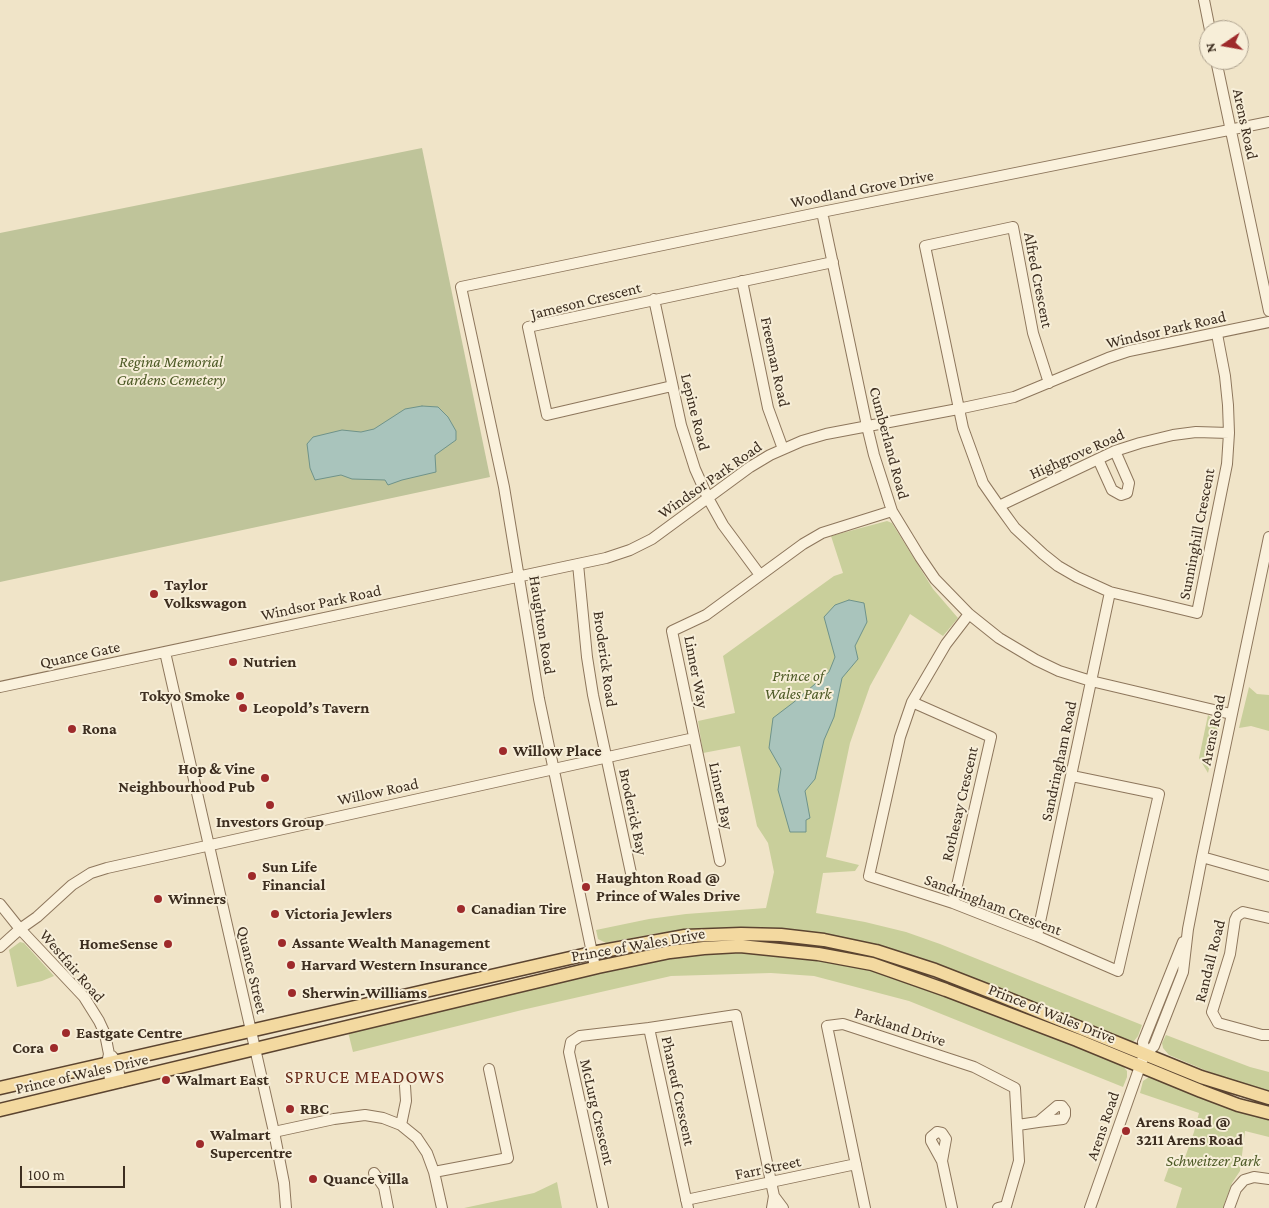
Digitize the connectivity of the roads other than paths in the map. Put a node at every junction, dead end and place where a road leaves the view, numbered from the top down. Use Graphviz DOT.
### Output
graph roads {
  1 [pos="1204,0"];
  2 [pos="1208,20"];
  3 [pos="1218,70"];
  4 [pos="1269,122"];
  5 [pos="1231,130"];
  6 [pos="822,212"];
  7 [pos="832,262"];
  8 [pos="742,281"];
  9 [pos="462,287"];
  10 [pos="654,299"];
  11 [pos="1269,311"];
  12 [pos="1269,322"];
  13 [pos="1217,334"];
  14 [pos="1049,383"];
  15 [pos="672,386"];
  16 [pos="958,409"];
  17 [pos="866,426"];
  18 [pos="1229,433"];
  19 [pos="783,449"];
  20 [pos="1115,451"];
  21 [pos="1098,459"];
  22 [pos="708,498"];
  23 [pos="999,506"];
  24 [pos="892,510"];
  25 [pos="1269,537"];
  26 [pos="578,564"];
  27 [pos="1266,564"];
  28 [pos="760,575"];
  29 [pos="519,577"];
  30 [pos="1110,592"];
  31 [pos="969,614"];
  32 [pos="165,652"];
  33 [pos="1091,681"];
  34 [pos="0,686"];
  35 [pos="912,702"];
  36 [pos="1231,714"];
  37 [pos="694,738"];
  38 [pos="606,757"];
  39 [pos="554,768"];
  40 [pos="1072,776"];
  41 [pos="209,844"];
  42 [pos="1202,857"];
  43 [pos="720,861"];
  44 [pos="631,873"];
  45 [pos="1269,876"];
  46 [pos="953,903"];
  47 [pos="0,904"];
  48 [pos="1269,918"];
  49 [pos="20,929"];
  50 [pos="1037,936"];
  51 [pos="0,947"];
  52 [pos="592,953"];
  53 [pos="595,967"];
  54 [pos="649,1028"];
  55 [pos="251,1032"];
  56 [pos="1269,1035"];
  57 [pos="255,1048"];
  58 [pos="111,1060"];
  59 [pos="1142,1061"];
  60 [pos="489,1069"];
  61 [pos="116,1083"];
  62 [pos="405,1086"];
  63 [pos="0,1088"];
  64 [pos="1269,1098"];
  65 [pos="0,1110"];
  66 [pos="1269,1113"];
  67 [pos="1038,1122"];
  68 [pos="401,1125"];
  69 [pos="1018,1125"];
  70 [pos="274,1132"];
  71 [pos="942,1161"];
  72 [pos="856,1164"];
  73 [pos="374,1172"];
  74 [pos="434,1172"];
  75 [pos="1269,1179"];
  76 [pos="772,1183"];
  77 [pos="774,1196"];
  78 [pos="687,1204"];
  79 [pos="286,1208"];
  80 [pos="388,1208"];
  81 [pos="442,1208"];
  82 [pos="603,1208"];
  83 [pos="772,1208"];
  84 [pos="783,1208"];
  85 [pos="865,1208"];
  86 [pos="952,1208"];
  87 [pos="998,1208"];
  88 [pos="1090,1208"];
  89 [pos="1229,1208"];
  1 -- 2 [label="street"];
  3 -- 5 [label="street, Arens Road"];
  4 -- 5 [label="street, Woodland Grove Drive"];
  5 -- 6 [label="street, Woodland Grove Drive"];
  5 -- 11 [label="street, Arens Road"];
  6 -- 7 [label="street, Cumberland Road"];
  6 -- 9 [label="street, Woodland Grove Drive"];
  7 -- 8 [label="street, Jameson Crescent"];
  7 -- 17 [label="street, Cumberland Road"];
  8 -- 10 [label="street, Jameson Crescent"];
  8 -- 19 [label="street, Freeman Road"];
  9 -- 29 [label="street, Haughton Road"];
  10 -- 15 [label="street, Lepine Road"];
  10 -- 15 [label="street, Jameson Crescent"];
  12 -- 13 [label="street, Windsor Park Road"];
  13 -- 14 [label="street, Windsor Park Road"];
  13 -- 18 [label="street, Sunninghill Crescent"];
  14 -- 16 [label="street, Windsor Park Road"];
  14 -- 16 [label="street, Alfred Crescent"];
  15 -- 22 [label="street, Lepine Road"];
  16 -- 17 [label="street, Windsor Park Road"];
  16 -- 23 [label="street, Sunninghill Crescent"];
  17 -- 19 [label="street, Windsor Park Road"];
  17 -- 24 [label="street, Cumberland Road"];
  18 -- 20 [label="street, Highgrove Road"];
  18 -- 30 [label="street, Sunninghill Crescent"];
  19 -- 22 [label="street, Windsor Park Road"];
  20 -- 21 [label="street, Highgrove Road"];
  20 -- 21 [label="street"];
  21 -- 23 [label="street, Highgrove Road"];
  22 -- 26 [label="street, Windsor Park Road"];
  22 -- 28 [label="street, Lepine Road"];
  23 -- 30 [label="street, Sunninghill Crescent"];
  24 -- 28 [label="street, Linner Way"];
  24 -- 31 [label="street, Cumberland Road"];
  25 -- 27 [label="street, Arens Road"];
  26 -- 29 [label="street, Windsor Park Road"];
  26 -- 38 [label="street, Broderick Road"];
  27 -- 36 [label="street, Arens Road"];
  28 -- 37 [label="street, Linner Way"];
  29 -- 32 [label="street, Windsor Park Road"];
  29 -- 39 [label="street, Haughton Road"];
  30 -- 33 [label="street, Sandringham Road"];
  31 -- 33 [label="street, Cumberland Road"];
  31 -- 35 [label="street, Sandringham Crescent"];
  32 -- 34 [label="street, Quance Gate"];
  32 -- 41 [label="street, Quance Street"];
  33 -- 36 [label="street, Cumberland Road"];
  33 -- 40 [label="street, Sandringham Road"];
  35 -- 46 [label="street, Rothesay Crescent"];
  35 -- 46 [label="street, Sandringham Crescent"];
  36 -- 42 [label="street, Arens Road"];
  37 -- 38 [label="street"];
  37 -- 43 [label="street, Linner Bay"];
  38 -- 39 [label="street"];
  38 -- 44 [label="street, Broderick Bay"];
  39 -- 41 [label="street, Willow Road"];
  39 -- 52 [label="street, Haughton Road"];
  40 -- 50 [label="street, Sandringham Road"];
  40 -- 50 [label="street, Sandringham Crescent"];
  41 -- 49 [label="street"];
  41 -- 55 [label="street, Quance Street"];
  42 -- 45 [label="street"];
  42 -- 59 [label="street, Arens Road"];
  46 -- 50 [label="street, Sandringham Crescent"];
  47 -- 49 [label="street, Westfair Road"];
  48 -- 56 [label="street, Randall Road"];
  49 -- 51 [label="street"];
  49 -- 58 [label="street, Westfair Road"];
  52 -- 53 [label="street, Haughton Road"];
  52 -- 55 [label="main road, Prince of Wales Drive"];
  52 -- 59 [label="main road, Prince of Wales Drive"];
  53 -- 57 [label="main road, Prince of Wales Drive"];
  53 -- 59 [label="main road, Prince of Wales Drive"];
  54 -- 76 [label="street, Phaneuf Crescent"];
  54 -- 78 [label="street, Phaneuf Crescent"];
  54 -- 82 [label="street, McLurg Crescent"];
  55 -- 57 [label="street, Quance Street"];
  55 -- 58 [label="main road, Prince of Wales Drive"];
  57 -- 61 [label="main road, Prince of Wales Drive"];
  57 -- 70 [label="street, Quance Street"];
  58 -- 61 [label="street, Westfair Road"];
  58 -- 63 [label="main road, Prince of Wales Drive"];
  59 -- 64 [label="main road, Prince of Wales Drive"];
  59 -- 66 [label="main road, Prince of Wales Drive"];
  59 -- 88 [label="street, Arens Road"];
  60 -- 74 [label="street"];
  61 -- 65 [label="main road, Prince of Wales Drive"];
  62 -- 68 [label="street"];
  67 -- 69 [label="street"];
  68 -- 70 [label="street"];
  68 -- 74 [label="street"];
  69 -- 72 [label="street, Parkland Drive"];
  69 -- 87 [label="street, Parkland Drive"];
  70 -- 79 [label="street, Quance Street"];
  71 -- 86 [label="street"];
  72 -- 76 [label="street, Farr Street"];
  72 -- 85 [label="street, Parkland Drive"];
  73 -- 80 [label="street"];
  74 -- 81 [label="street"];
  75 -- 89 [label="street"];
  76 -- 77 [label="street"];
  76 -- 78 [label="street, Farr Street"];
  77 -- 83 [label="street"];
  77 -- 84 [label="street"];
}
